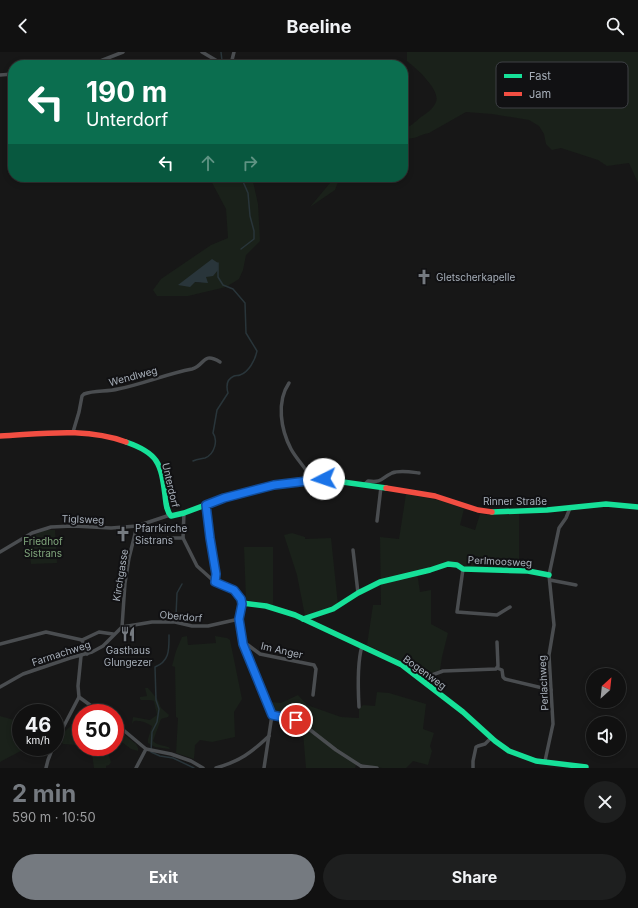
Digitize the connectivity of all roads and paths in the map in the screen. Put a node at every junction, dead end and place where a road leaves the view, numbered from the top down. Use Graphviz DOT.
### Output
graph roads {
  1 [pos="123,52"];
  2 [pos="202,52"];
  3 [pos="103,60"];
  4 [pos="216,60"];
  5 [pos="220,362"];
  6 [pos="289,383"];
  7 [pos="73,432"];
  8 [pos="0,436"];
  9 [pos="419,473"];
  10 [pos="312,480"];
  11 [pos="365,484"];
  12 [pos="381,487"];
  13 [pos="206,505"];
  14 [pos="638,507"];
  15 [pos="570,508"];
  16 [pos="184,513"];
  17 [pos="170,516"];
  18 [pos="377,521"];
  19 [pos="137,526"];
  20 [pos="135,538"];
  21 [pos="183,538"];
  22 [pos="353,550"];
  23 [pos="0,552"];
  24 [pos="463,569"];
  25 [pos="550,578"];
  26 [pos="215,582"];
  27 [pos="576,585"];
  28 [pos="358,593"];
  29 [pos="242,603"];
  30 [pos="510,607"];
  31 [pos="239,619"];
  32 [pos="303,619"];
  33 [pos="122,627"];
  34 [pos="113,634"];
  35 [pos="82,640"];
  36 [pos="497,642"];
  37 [pos="0,644"];
  38 [pos="243,644"];
  39 [pos="362,646"];
  40 [pos="87,654"];
  41 [pos="82,656"];
  42 [pos="497,668"];
  43 [pos="416,675"];
  44 [pos="0,687"];
  45 [pos="551,690"];
  46 [pos="313,695"];
  47 [pos="79,697"];
  48 [pos="89,704"];
  49 [pos="360,707"];
  50 [pos="272,715"];
  51 [pos="64,726"];
  52 [pos="124,731"];
  53 [pos="269,736"];
  54 [pos="491,738"];
  55 [pos="146,749"];
  56 [pos="50,756"];
  57 [pos="544,761"];
  58 [pos="362,767"];
  59 [pos="586,767"];
  60 [pos="46,768"];
  61 [pos="136,768"];
  62 [pos="203,768"];
  63 [pos="216,768"];
  64 [pos="264,768"];
  65 [pos="377,768"];
  66 [pos="473,768"];
  1 -- 3 [label="street"];
  2 -- 4 [label="street"];
  5 -- 7 [label="street, Wendlweg"];
  6 -- 10 [label="street"];
  7 -- 8 [label="main road, Unterdorf"];
  7 -- 17 [label="main road, Unterdorf"];
  9 -- 11 [label="street"];
  10 -- 11 [label="main road, Unterdorf"];
  10 -- 13 [label="main road, Unterdorf"];
  11 -- 12 [label="main road, Unterdorf"];
  12 -- 15 [label="main road, Rinner Straße"];
  12 -- 18 [label="street"];
  13 -- 16 [label="main road, Unterdorf"];
  13 -- 26 [label="street"];
  14 -- 15 [label="main road, Rinner Straße"];
  15 -- 25 [label="street, Perlachweg"];
  16 -- 17 [label="main road, Unterdorf"];
  16 -- 21 [label="street, Unterdorf"];
  17 -- 19 [label="street, Tiglsweg"];
  19 -- 20 [label="street, Kirchgasse"];
  19 -- 23 [label="street, Tiglsweg"];
  20 -- 21 [label="street"];
  20 -- 33 [label="street, Kirchgasse"];
  21 -- 26 [label="street, Unterdorf"];
  22 -- 28 [label="street"];
  24 -- 25 [label="main road, Perlmoosweg"];
  24 -- 28 [label="main road, Perlmoosweg"];
  24 -- 30 [label="street"];
  25 -- 27 [label="street"];
  25 -- 45 [label="street, Perlachweg"];
  26 -- 29 [label="street, Unterdorf"];
  28 -- 32 [label="main road, Perlmoosweg"];
  29 -- 31 [label="street"];
  29 -- 32 [label="main road, Bogenweg"];
  31 -- 33 [label="street, Oberdorf"];
  31 -- 38 [label="street"];
  32 -- 39 [label="main road, Bogenweg"];
  33 -- 34 [label="street, Farmachweg"];
  34 -- 35 [label="street"];
  34 -- 40 [label="street, Farmachweg"];
  35 -- 37 [label="street"];
  35 -- 40 [label="street"];
  36 -- 42 [label="street"];
  38 -- 46 [label="street, Im Anger"];
  38 -- 50 [label="street"];
  39 -- 43 [label="main road, Bogenweg"];
  39 -- 49 [label="street"];
  40 -- 41 [label="street, Farmachweg"];
  41 -- 44 [label="street, Farmachweg"];
  41 -- 47 [label="street"];
  42 -- 43 [label="street"];
  42 -- 45 [label="street"];
  43 -- 54 [label="main road, Bogenweg"];
  45 -- 57 [label="street, Perlachweg"];
  47 -- 48 [label="street"];
  47 -- 51 [label="street"];
  50 -- 53 [label="street"];
  50 -- 58 [label="street"];
  52 -- 55 [label="street"];
  53 -- 63 [label="street"];
  53 -- 64 [label="street"];
  54 -- 57 [label="main road, Bogenweg"];
  54 -- 66 [label="street"];
  55 -- 61 [label="street"];
  55 -- 62 [label="street"];
  56 -- 60 [label="street"];
  57 -- 59 [label="main road, Bogenweg"];
  58 -- 65 [label="street"];
}
